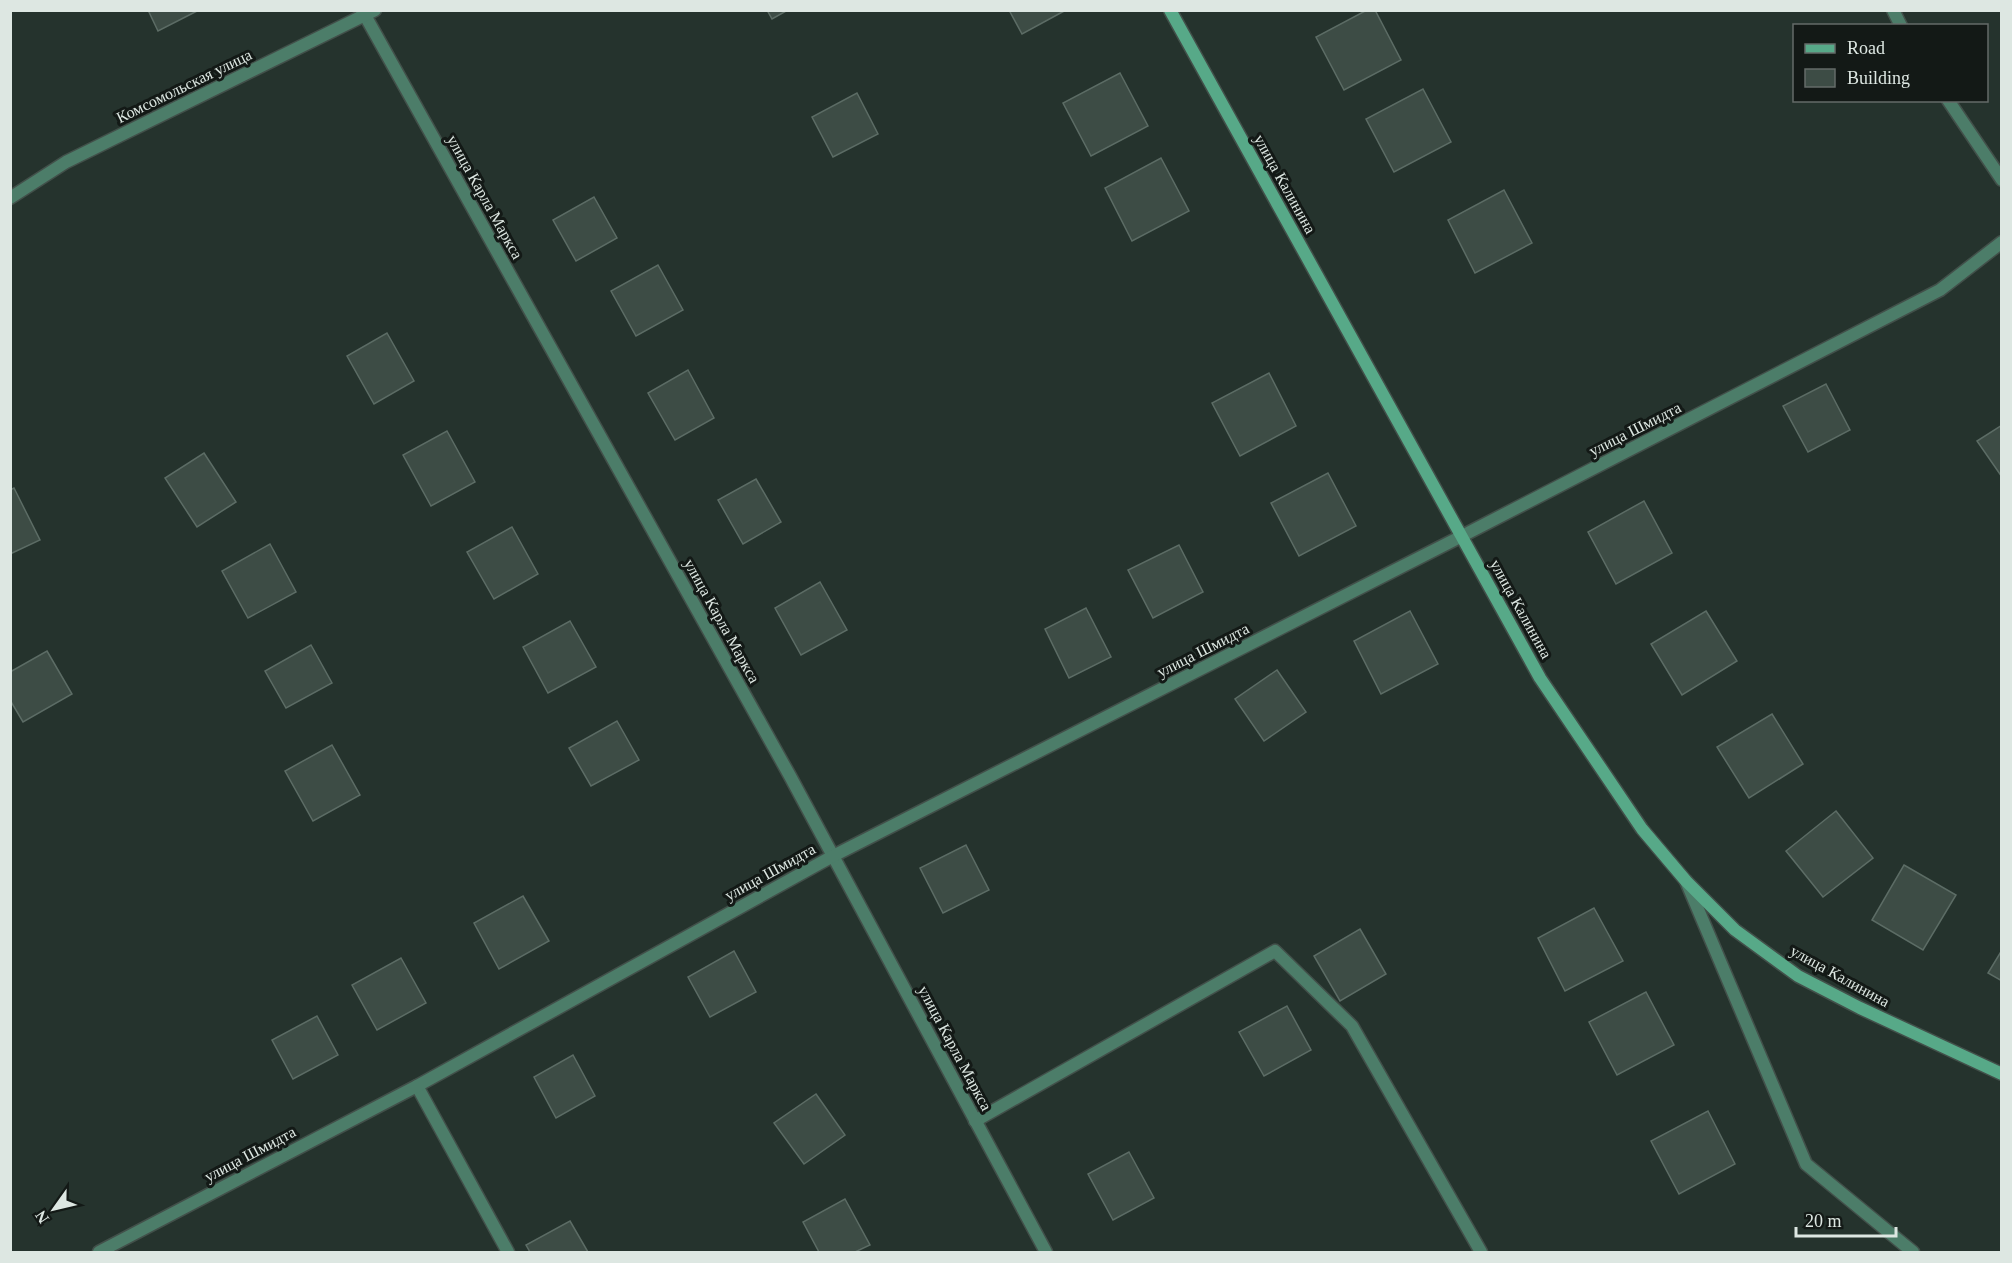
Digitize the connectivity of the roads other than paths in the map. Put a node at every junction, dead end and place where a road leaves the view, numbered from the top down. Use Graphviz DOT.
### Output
graph roads {
  1 [pos="1170,10"];
  2 [pos="1893,10"];
  3 [pos="368,12"];
  4 [pos="1900,24"];
  5 [pos="1949,102"];
  6 [pos="2001,180"];
  7 [pos="10,198"];
  8 [pos="2001,242"];
  9 [pos="1462,536"];
  10 [pos="833,856"];
  11 [pos="1686,881"];
  12 [pos="2001,1074"];
  13 [pos="417,1086"];
  14 [pos="975,1121"];
  15 [pos="99,1252"];
  16 [pos="508,1252"];
  17 [pos="1046,1252"];
  18 [pos="1481,1252"];
  19 [pos="1913,1252"];
  1 -- 9 [label="main road, улица Калинина"];
  2 -- 4 [label="street"];
  3 -- 7 [label="street, Комсомольская улица"];
  3 -- 10 [label="street, улица Карла Маркса"];
  5 -- 6 [label="street"];
  8 -- 9 [label="street, улица Шмидта"];
  9 -- 10 [label="street, улица Шмидта"];
  9 -- 11 [label="main road, улица Калинина"];
  10 -- 13 [label="street, улица Шмидта"];
  10 -- 14 [label="street, улица Карла Маркса"];
  11 -- 12 [label="main road, улица Калинина"];
  11 -- 19 [label="street"];
  13 -- 15 [label="street, улица Шмидта"];
  13 -- 16 [label="street"];
  14 -- 17 [label="street, улица Карла Маркса"];
  14 -- 18 [label="street"];
}
